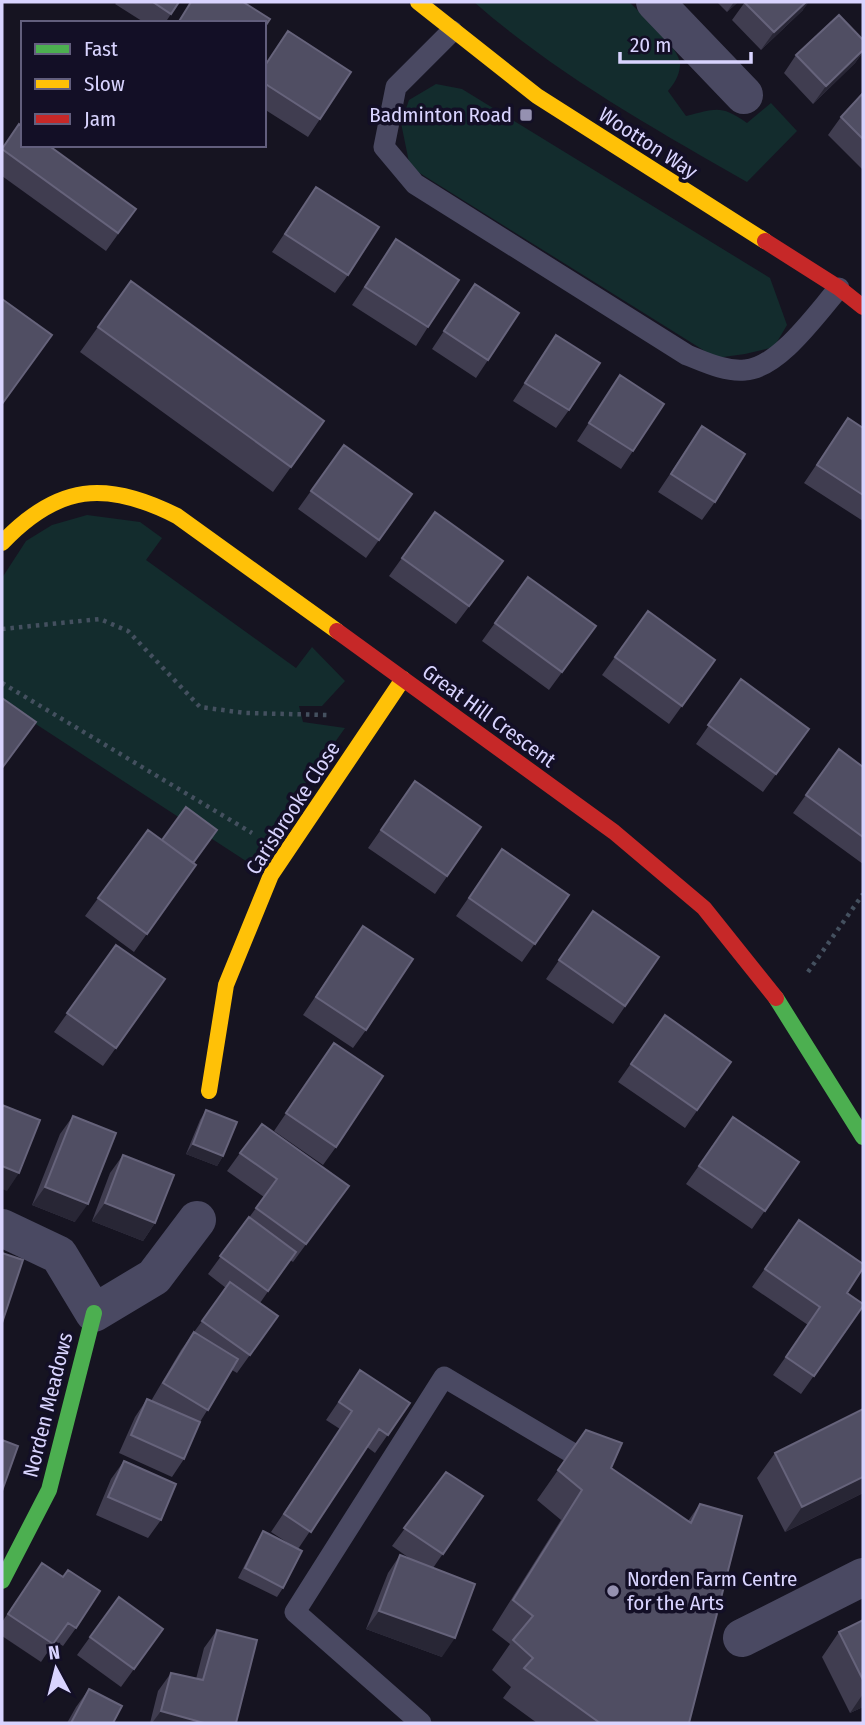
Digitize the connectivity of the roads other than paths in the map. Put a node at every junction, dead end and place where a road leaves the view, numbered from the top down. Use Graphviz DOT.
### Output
graph roads {
  1 [pos="418,2"];
  2 [pos="655,2"];
  3 [pos="452,31"];
  4 [pos="744,95"];
  5 [pos="839,288"];
  6 [pos="863,307"];
  7 [pos="2,543"];
  8 [pos="403,679"];
  9 [pos="209,1091"];
  10 [pos="863,1137"];
  11 [pos="197,1220"];
  12 [pos="2,1228"];
  13 [pos="94,1312"];
  14 [pos="615,1478"];
  15 [pos="863,1577"];
  16 [pos="2,1581"];
  17 [pos="742,1638"];
  18 [pos="421,1723"];
  1 -- 3 [label="street, Wootton Way"];
  2 -- 4 [label="street"];
  3 -- 5 [label="street, Wootton Way"];
  3 -- 5 [label="lane"];
  5 -- 6 [label="street, Wootton Way"];
  7 -- 8 [label="street, Great Hill Crescent"];
  8 -- 9 [label="street, Carisbrooke Close"];
  8 -- 10 [label="street, Great Hill Crescent"];
  11 -- 13 [label="street"];
  12 -- 13 [label="street"];
  13 -- 16 [label="street, Norden Meadows"];
  14 -- 18 [label="lane"];
  15 -- 17 [label="street"];
}
